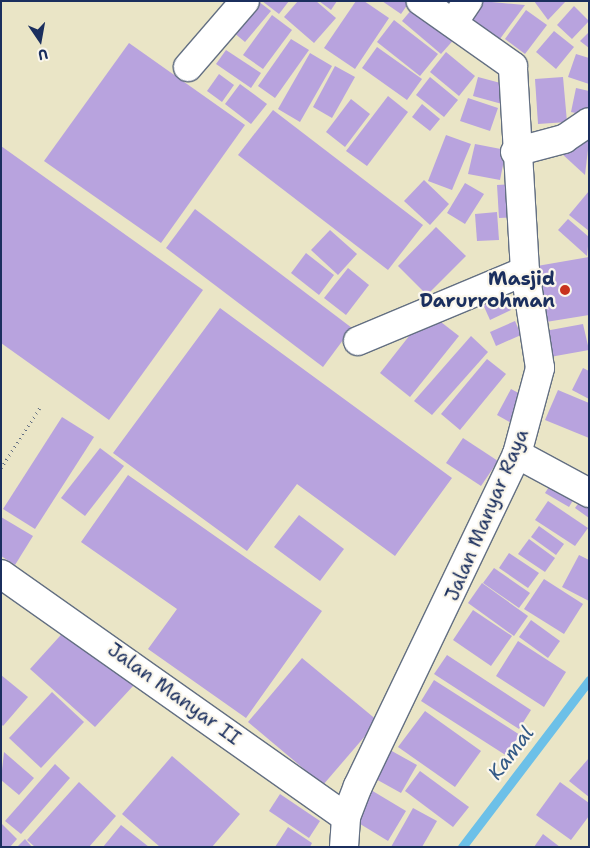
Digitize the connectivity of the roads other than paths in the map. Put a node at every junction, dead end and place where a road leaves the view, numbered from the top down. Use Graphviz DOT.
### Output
graph roads {
  1 [pos="245,1"];
  2 [pos="421,1"];
  3 [pos="468,1"];
  4 [pos="453,23"];
  5 [pos="188,67"];
  6 [pos="589,122"];
  7 [pos="515,152"];
  8 [pos="525,271"];
  9 [pos="358,341"];
  10 [pos="517,454"];
  11 [pos="589,493"];
  12 [pos="1,574"];
  13 [pos="346,817"];
  14 [pos="344,847"];
  1 -- 5 [label="street"];
  2 -- 4 [label="street, Jalan Manyar Raya"];
  3 -- 4 [label="street"];
  4 -- 7 [label="street, Jalan Manyar Raya"];
  6 -- 7 [label="street"];
  7 -- 8 [label="street, Jalan Manyar Raya"];
  8 -- 9 [label="street"];
  8 -- 10 [label="street, Jalan Manyar Raya"];
  10 -- 11 [label="street"];
  10 -- 13 [label="street, Jalan Manyar Raya"];
  12 -- 13 [label="street, Jalan Manyar II"];
  13 -- 14 [label="street, Jalan Manyar Raya"];
}
